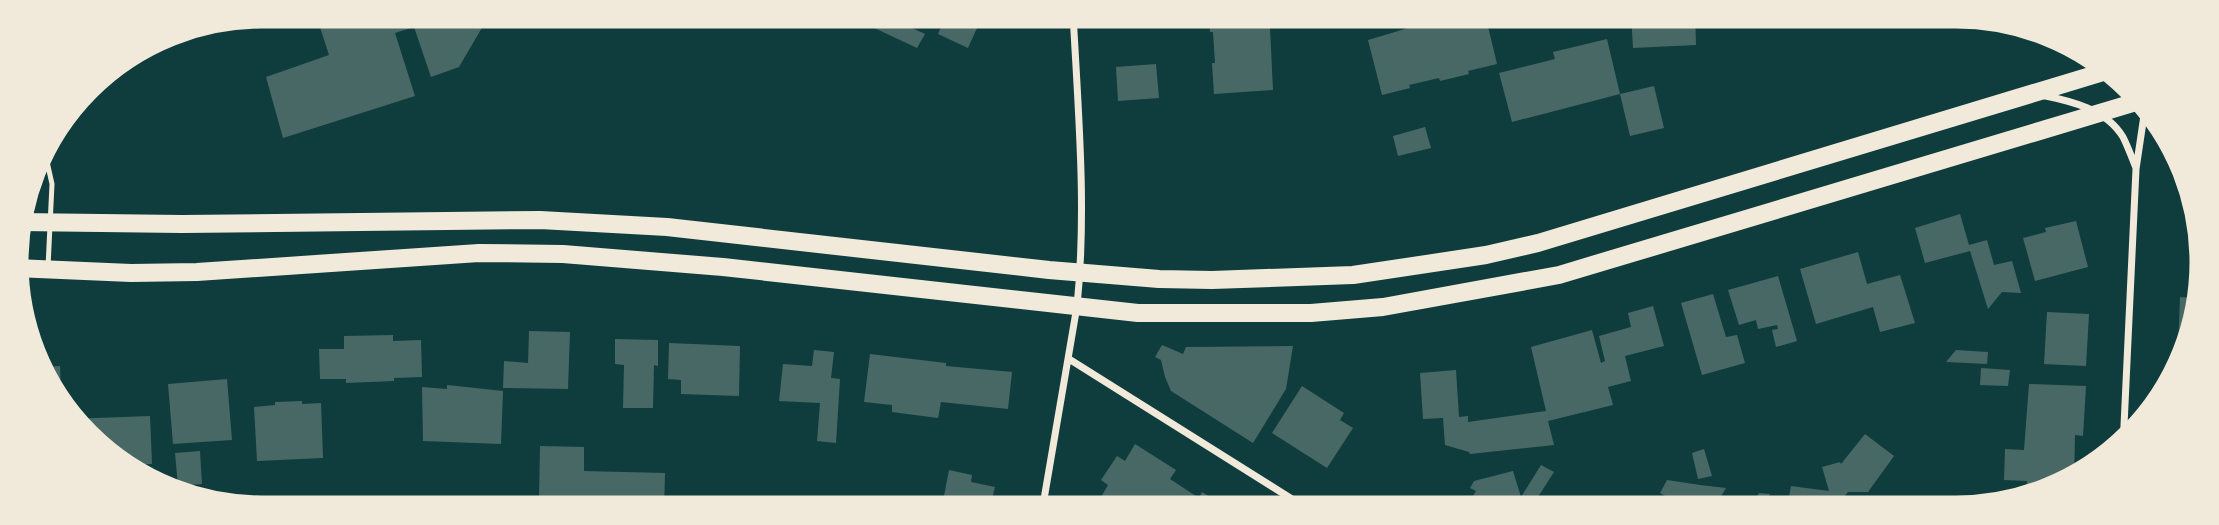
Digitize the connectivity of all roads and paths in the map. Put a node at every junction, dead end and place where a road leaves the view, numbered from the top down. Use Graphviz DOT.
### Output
graph roads {
  1 [pos="1073,25"];
  2 [pos="2100,73"];
  3 [pos="2034,94"];
  4 [pos="2133,104"];
  5 [pos="2098,113"];
  6 [pos="2142,115"];
  7 [pos="47,162"];
  8 [pos="2136,169"];
  9 [pos="28,223"];
  10 [pos="51,224"];
  11 [pos="25,269"];
  12 [pos="48,270"];
  13 [pos="1081,273"];
  14 [pos="1077,306"];
  15 [pos="1069,359"];
  16 [pos="2124,432"];
  17 [pos="1044,500"];
  18 [pos="1293,500"];
  1 -- 13 [label="street"];
  2 -- 3 [label="main road"];
  3 -- 5 [label="street"];
  3 -- 13 [label="main road"];
  4 -- 5 [label="main road"];
  5 -- 8 [label="street"];
  5 -- 14 [label="main road"];
  6 -- 8 [label="street"];
  7 -- 10 [label="lane"];
  8 -- 16 [label="street"];
  9 -- 10 [label="main road"];
  10 -- 12 [label="lane"];
  10 -- 13 [label="main road"];
  11 -- 12 [label="main road"];
  12 -- 14 [label="main road"];
  13 -- 14 [label="street"];
  14 -- 15 [label="street"];
  15 -- 17 [label="street"];
  15 -- 18 [label="street"];
}
